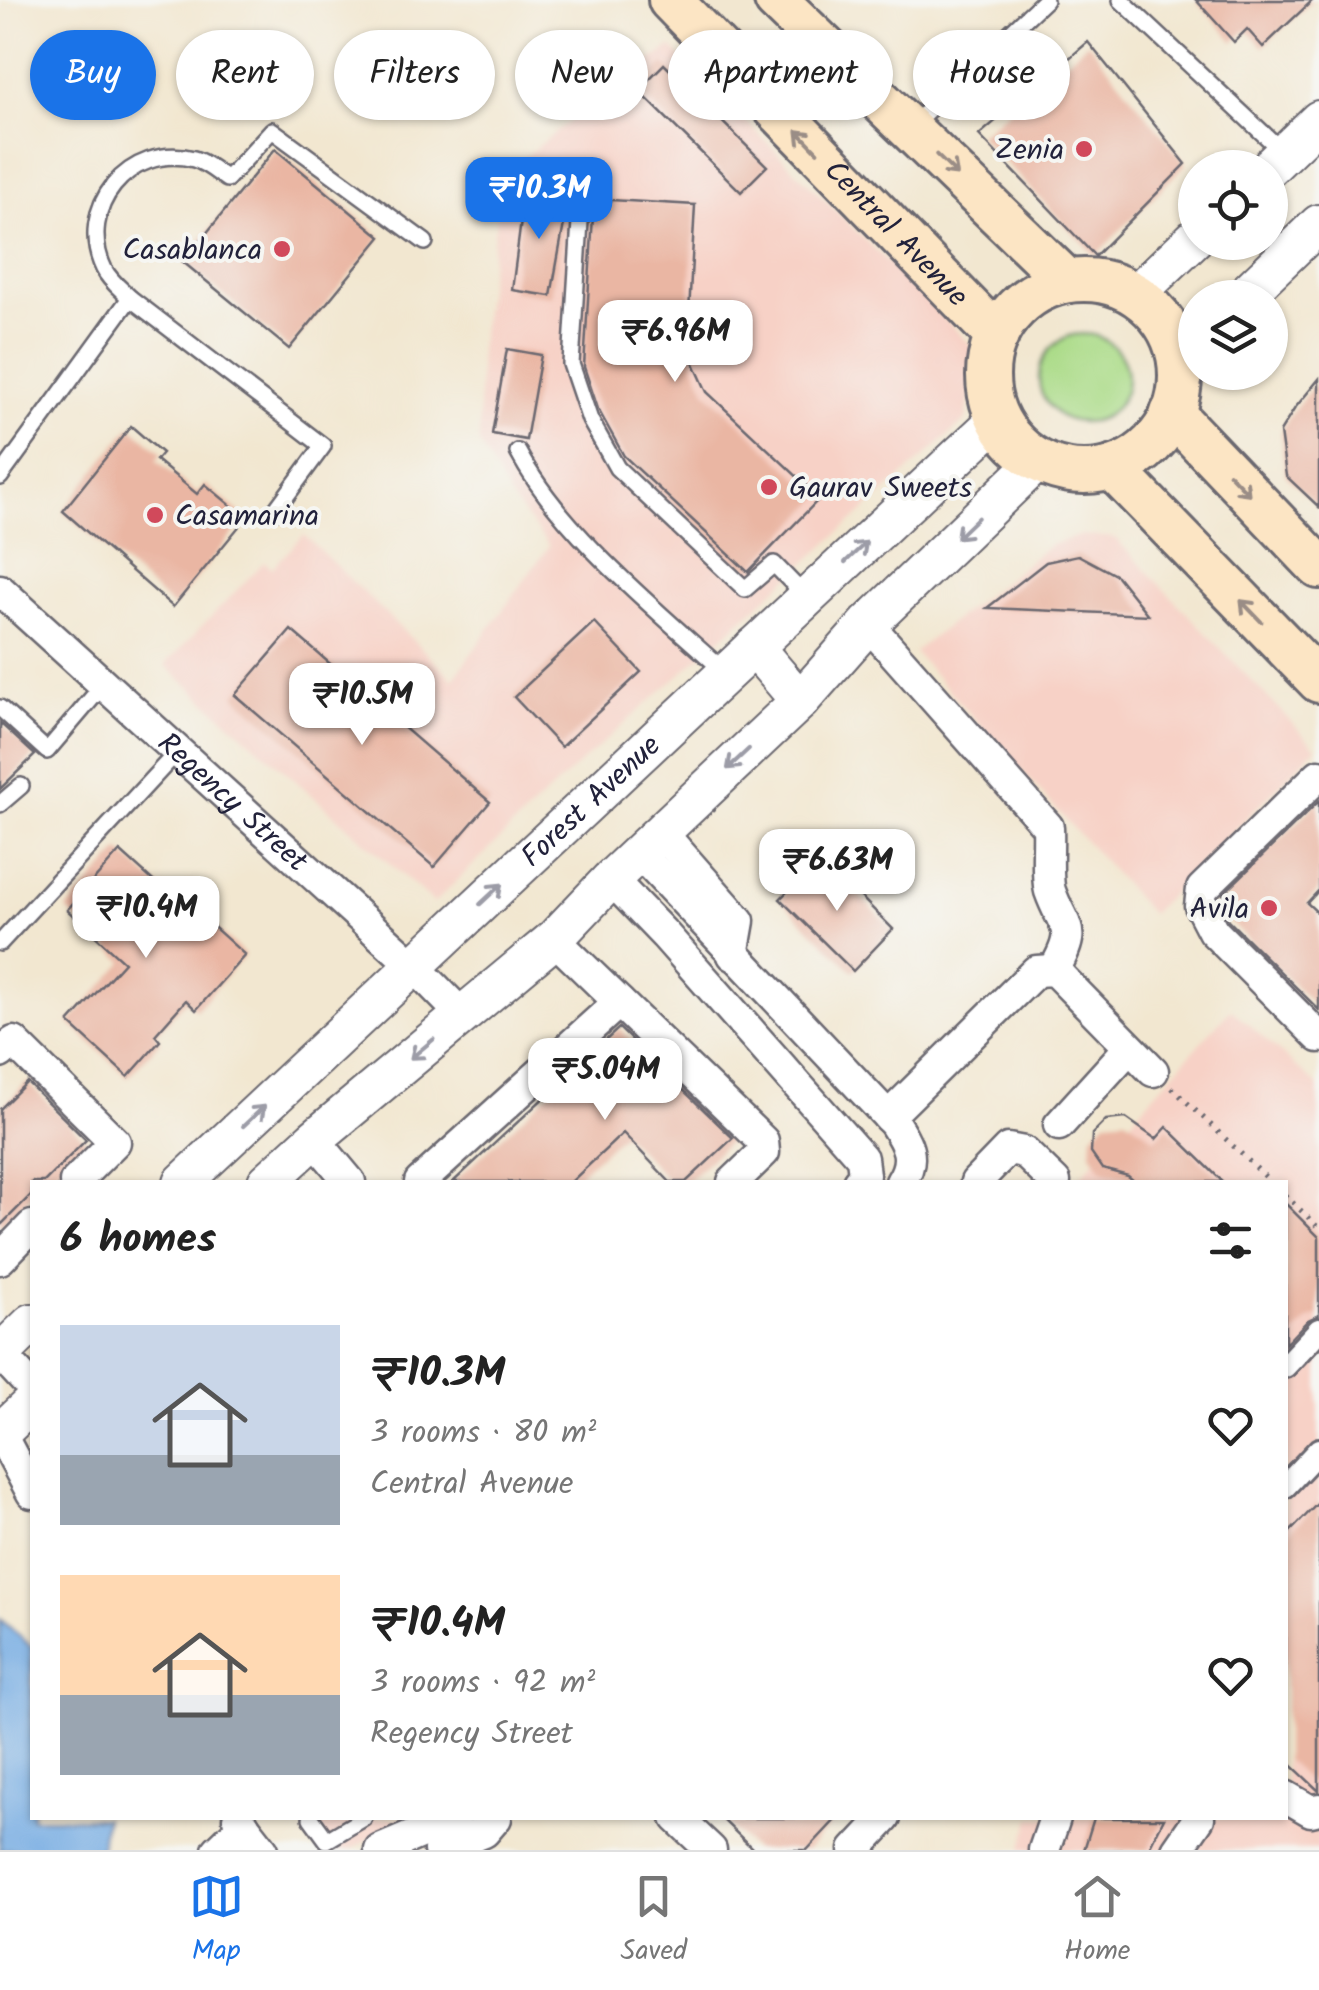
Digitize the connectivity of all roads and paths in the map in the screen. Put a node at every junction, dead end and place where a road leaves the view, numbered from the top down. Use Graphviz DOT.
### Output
graph roads {
  1 [pos="670,0"];
  2 [pos="776,0"];
  3 [pos="1046,0"];
  4 [pos="1121,0"];
  5 [pos="1319,120"];
  6 [pos="908,128"];
  7 [pos="1267,150"];
  8 [pos="1288,150"];
  9 [pos="582,174"];
  10 [pos="1319,224"];
  11 [pos="425,242"];
  12 [pos="1178,254"];
  13 [pos="1261,280"];
  14 [pos="1067,281"];
  15 [pos="1135,294"];
  16 [pos="130,298"];
  17 [pos="997,336"];
  18 [pos="1178,342"];
  19 [pos="1178,385"];
  20 [pos="1172,413"];
  21 [pos="998,419"];
  22 [pos="518,452"];
  23 [pos="1038,460"];
  24 [pos="1112,468"];
  25 [pos="0,477"];
  26 [pos="275,511"];
  27 [pos="1319,568"];
  28 [pos="0,590"];
  29 [pos="807,598"];
  30 [pos="868,624"];
  31 [pos="754,646"];
  32 [pos="726,673"];
  33 [pos="1319,681"];
  34 [pos="104,684"];
  35 [pos="800,700"];
  36 [pos="0,708"];
  37 [pos="178,752"];
  38 [pos="1319,774"];
  39 [pos="20,786"];
  40 [pos="0,804"];
  41 [pos="650,843"];
  42 [pos="611,880"];
  43 [pos="554,938"];
  44 [pos="0,943"];
  45 [pos="414,966"];
  46 [pos="1054,970"];
  47 [pos="619,1002"];
  48 [pos="462,1015"];
  49 [pos="1319,1037"];
  50 [pos="1128,1048"];
  51 [pos="0,1053"];
  52 [pos="1154,1071"];
  53 [pos="888,1117"];
  54 [pos="1059,1126"];
  55 [pos="314,1138"];
  56 [pos="77,1180"];
  57 [pos="184,1180"];
  58 [pos="269,1180"];
  59 [pos="348,1180"];
  60 [pos="422,1180"];
  61 [pos="735,1180"];
  62 [pos="860,1180"];
  63 [pos="902,1180"];
  64 [pos="978,1180"];
  65 [pos="1054,1180"];
  66 [pos="1270,1180"];
  67 [pos="1288,1199"];
  68 [pos="30,1228"];
  69 [pos="1319,1228"];
  70 [pos="0,1259"];
  71 [pos="30,1325"];
  72 [pos="1319,1330"];
  73 [pos="0,1354"];
  74 [pos="1288,1363"];
  75 [pos="30,1386"];
  76 [pos="30,1405"];
  77 [pos="0,1433"];
  78 [pos="1319,1450"];
  79 [pos="1288,1483"];
  80 [pos="30,1489"];
  81 [pos="1288,1798"];
  82 [pos="1319,1808"];
  83 [pos="312,1820"];
  84 [pos="361,1820"];
  85 [pos="450,1820"];
  86 [pos="494,1820"];
  87 [pos="679,1820"];
  88 [pos="883,1820"];
  89 [pos="1054,1820"];
  90 [pos="1198,1820"];
  91 [pos="241,1821"];
  92 [pos="218,1850"];
  93 [pos="263,1850"];
  94 [pos="380,1850"];
  95 [pos="438,1850"];
  96 [pos="711,1850"];
  97 [pos="855,1850"];
  98 [pos="1044,1850"];
  99 [pos="1177,1850"];
  17 -- 1 [label="main road, Central Avenue, one-way"];
  2 -- 6 [label="main road"];
  3 -- 6 [label="lane"];
  4 -- 7 [label="lane"];
  5 -- 8 [label="street"];
  6 -- 14 [label="main road, one-way"];
  9 -- 29 [label="lane"];
  10 -- 13 [label="street"];
  11 -- 16 [label="lane"];
  12 -- 15 [label="street"];
  14 -- 15 [label="main road"];
  14 -- 17 [label="main road"];
  15 -- 18 [label="main road"];
  16 -- 25 [label="lane"];
  16 -- 26 [label="lane"];
  17 -- 21 [label="main road"];
  19 -- 20 [label="main road"];
  20 -- 24 [label="main road"];
  20 -- 27 [label="main road, one-way"];
  21 -- 23 [label="main road"];
  29 -- 21 [label="street, Forest Avenue, one-way"];
  22 -- 32 [label="lane"];
  23 -- 24 [label="main road"];
  23 -- 30 [label="street, one-way"];
  33 -- 24 [label="main road, one-way"];
  28 -- 34 [label="street, Regency Street"];
  29 -- 31 [label="street, Forest Avenue"];
  30 -- 35 [label="street"];
  30 -- 46 [label="street"];
  31 -- 32 [label="street, Forest Avenue"];
  31 -- 35 [label="street"];
  45 -- 32 [label="street, Forest Avenue, one-way"];
  34 -- 36 [label="lane"];
  34 -- 37 [label="street, Regency Street"];
  35 -- 41 [label="street, one-way"];
  37 -- 44 [label="lane"];
  37 -- 45 [label="street, Regency Street"];
  38 -- 49 [label="street"];
  39 -- 40 [label="lane"];
  41 -- 42 [label="street"];
  41 -- 53 [label="street"];
  42 -- 43 [label="street"];
  42 -- 62 [label="street"];
  43 -- 47 [label="street"];
  43 -- 48 [label="street"];
  45 -- 48 [label="street, Regency Street"];
  57 -- 45 [label="street, Forest Avenue, one-way"];
  46 -- 50 [label="street"];
  46 -- 53 [label="street"];
  47 -- 60 [label="street"];
  47 -- 61 [label="street"];
  48 -- 55 [label="street, one-way"];
  50 -- 52 [label="street"];
  50 -- 54 [label="street"];
  51 -- 56 [label="street"];
  52 -- 66 [label="path"];
  53 -- 63 [label="street"];
  55 -- 58 [label="street"];
  55 -- 59 [label="street"];
  64 -- 65 [label="street"];
  67 -- 69 [label="path"];
  68 -- 70 [label="street"];
  71 -- 73 [label="street"];
  72 -- 74 [label="street"];
  73 -- 75 [label="street"];
  76 -- 77 [label="street"];
  77 -- 80 [label="street"];
  78 -- 79 [label="street"];
  81 -- 82 [label="street"];
  83 -- 84 [label="lane"];
  85 -- 94 [label="street"];
  86 -- 95 [label="street"];
  87 -- 96 [label="street"];
  88 -- 97 [label="street"];
  89 -- 98 [label="street"];
  90 -- 99 [label="street"];
  91 -- 92 [label="street"];
  91 -- 93 [label="street"];
}
